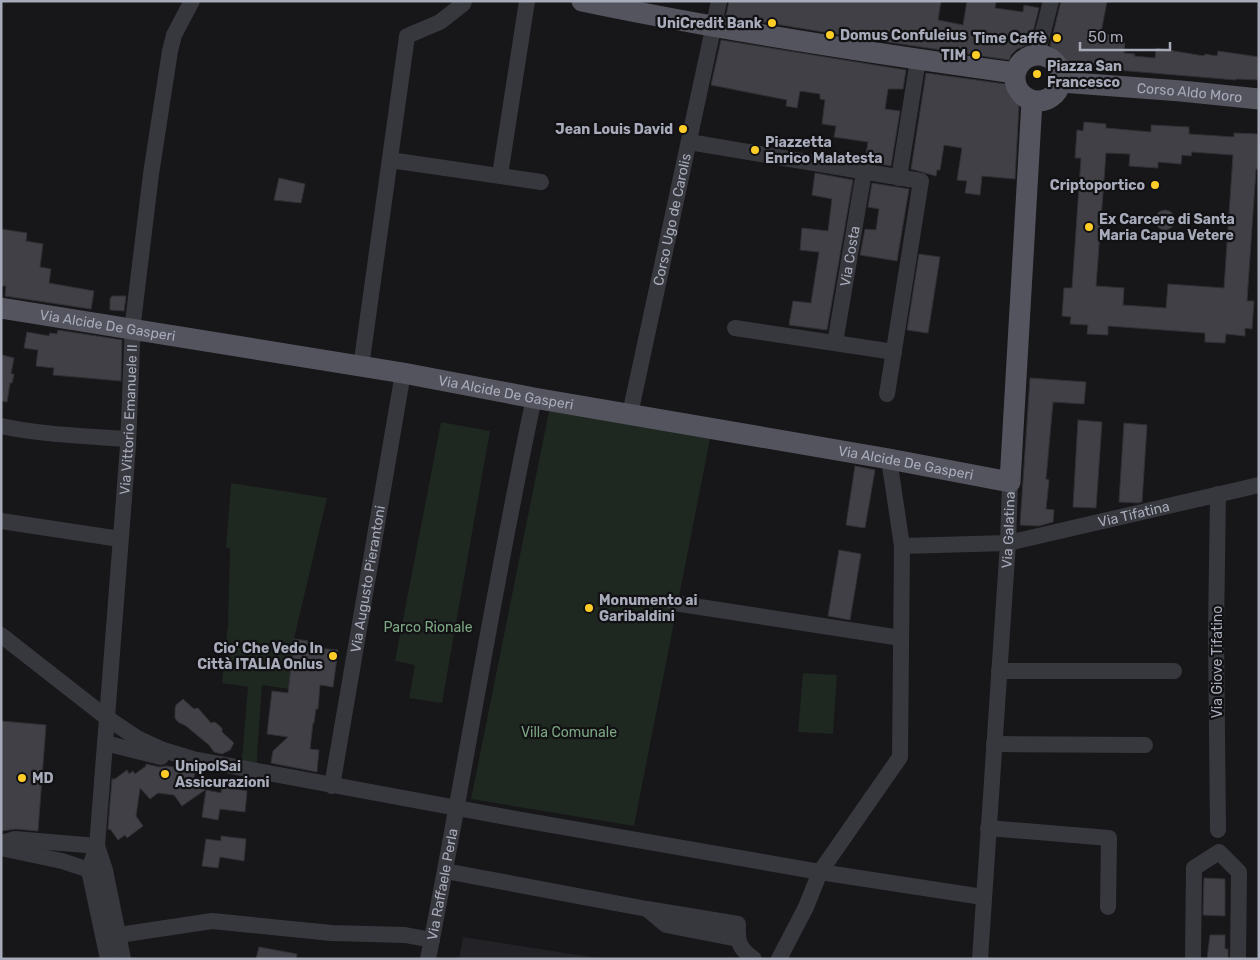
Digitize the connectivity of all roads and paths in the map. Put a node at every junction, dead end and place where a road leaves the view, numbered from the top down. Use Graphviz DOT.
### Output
graph roads {
  1 [pos="192,1"];
  2 [pos="464,1"];
  3 [pos="527,1"];
  4 [pos="582,1"];
  5 [pos="719,1"];
  6 [pos="1047,2"];
  7 [pos="714,27"];
  8 [pos="1037,55"];
  9 [pos="918,60"];
  10 [pos="1015,73"];
  11 [pos="1061,82"];
  12 [pos="1259,100"];
  13 [pos="1032,101"];
  14 [pos="689,142"];
  15 [pos="390,160"];
  16 [pos="864,172"];
  17 [pos="500,176"];
  18 [pos="899,178"];
  19 [pos="541,182"];
  20 [pos="1,308"];
  21 [pos="132,328"];
  22 [pos="736,328"];
  23 [pos="835,343"];
  24 [pos="894,352"];
  25 [pos="361,367"];
  26 [pos="402,373"];
  27 [pos="887,394"];
  28 [pos="534,398"];
  29 [pos="630,414"];
  30 [pos="1,426"];
  31 [pos="128,439"];
  32 [pos="890,459"];
  33 [pos="1010,482"];
  34 [pos="1259,485"];
  35 [pos="1218,494"];
  36 [pos="1,521"];
  37 [pos="120,540"];
  38 [pos="1008,543"];
  39 [pos="902,546"];
  40 [pos="674,603"];
  41 [pos="1,635"];
  42 [pos="901,638"];
  43 [pos="999,671"];
  44 [pos="1174,671"];
  45 [pos="107,718"];
  46 [pos="105,743"];
  47 [pos="994,744"];
  48 [pos="1145,746"];
  49 [pos="193,759"];
  50 [pos="332,786"];
  51 [pos="457,809"];
  52 [pos="988,828"];
  53 [pos="1218,830"];
  54 [pos="1,842"];
  55 [pos="97,846"];
  56 [pos="1,848"];
  57 [pos="89,870"];
  58 [pos="445,871"];
  59 [pos="820,872"];
  60 [pos="983,897"];
  61 [pos="1108,907"];
  62 [pos="118,935"];
  63 [pos="432,940"];
  64 [pos="108,959"];
  65 [pos="123,959"];
  66 [pos="428,959"];
  67 [pos="754,959"];
  68 [pos="779,959"];
  69 [pos="980,959"];
  70 [pos="1193,959"];
  71 [pos="1238,959"];
  1 -- 21 [label="street, Via Vittorio Emanuele II"];
  2 -- 15 [label="street"];
  3 -- 17 [label="street"];
  4 -- 7 [label="main road"];
  5 -- 7 [label="street, Corso Ugo de Carolis"];
  6 -- 8 [label="street"];
  7 -- 9 [label="main road"];
  7 -- 14 [label="street, Corso Ugo de Carolis"];
  8 -- 10 [label="main road"];
  8 -- 11 [label="main road"];
  9 -- 10 [label="main road"];
  9 -- 18 [label="street"];
  10 -- 13 [label="main road"];
  11 -- 12 [label="main road, Corso Aldo Moro"];
  11 -- 13 [label="main road"];
  13 -- 33 [label="main road, Via Galatina"];
  14 -- 16 [label="street"];
  14 -- 29 [label="street, Corso Ugo de Carolis"];
  15 -- 17 [label="street"];
  15 -- 25 [label="street"];
  16 -- 18 [label="street"];
  16 -- 23 [label="street, Via Costa"];
  17 -- 19 [label="street"];
  18 -- 24 [label="street"];
  20 -- 21 [label="main road, Via Alcide De Gasperi"];
  21 -- 25 [label="main road, Via Alcide De Gasperi"];
  21 -- 31 [label="street, Via Vittorio Emanuele II"];
  22 -- 23 [label="street"];
  23 -- 24 [label="street"];
  24 -- 27 [label="street"];
  25 -- 26 [label="main road, Via Alcide De Gasperi"];
  26 -- 28 [label="main road, Via Alcide De Gasperi"];
  26 -- 50 [label="street, Via Augusto Pierantoni"];
  28 -- 29 [label="main road, Via Alcide De Gasperi"];
  28 -- 51 [label="street, Via Raffaele Perla"];
  29 -- 32 [label="main road, Via Alcide De Gasperi"];
  30 -- 31 [label="street"];
  31 -- 37 [label="street, Via Vittorio Emanuele II"];
  32 -- 33 [label="main road, Via Alcide De Gasperi"];
  32 -- 39 [label="street"];
  33 -- 38 [label="street, Via Galatina"];
  34 -- 35 [label="street, Via Tifatina"];
  35 -- 38 [label="street, Via Tifatina"];
  35 -- 53 [label="street, Via Giove Tifatino"];
  36 -- 37 [label="street"];
  37 -- 45 [label="street, Via Vittorio Emanuele II"];
  38 -- 39 [label="street, Via Tifatina"];
  38 -- 43 [label="street, Via Galatina"];
  39 -- 42 [label="street"];
  40 -- 42 [label="street"];
  41 -- 45 [label="street"];
  42 -- 59 [label="street"];
  43 -- 44 [label="street"];
  43 -- 47 [label="street, Via Galatina"];
  45 -- 46 [label="street, Via Vittorio Emanuele II"];
  45 -- 49 [label="street"];
  46 -- 49 [label="street"];
  46 -- 55 [label="street, Via Vittorio Emanuele II"];
  47 -- 48 [label="street"];
  47 -- 52 [label="street, Via Galatina"];
  49 -- 50 [label="street"];
  50 -- 51 [label="street"];
  51 -- 58 [label="street, Via Raffaele Perla"];
  51 -- 59 [label="street"];
  52 -- 60 [label="street, Via Galatina"];
  52 -- 61 [label="street"];
  54 -- 55 [label="street"];
  55 -- 57 [label="street, Via Vittorio Emanuele II"];
  55 -- 62 [label="street, Via Vittorio Emanuele II"];
  56 -- 57 [label="street"];
  57 -- 64 [label="street"];
  58 -- 63 [label="street, Via Raffaele Perla"];
  58 -- 67 [label="street"];
  59 -- 60 [label="street"];
  59 -- 68 [label="street"];
  60 -- 69 [label="street, Via Galatina"];
  62 -- 63 [label="street"];
  62 -- 65 [label="street, Via Vittorio Emanuele II"];
  63 -- 66 [label="street, Via Raffaele Perla"];
  70 -- 71 [label="street"];
}
